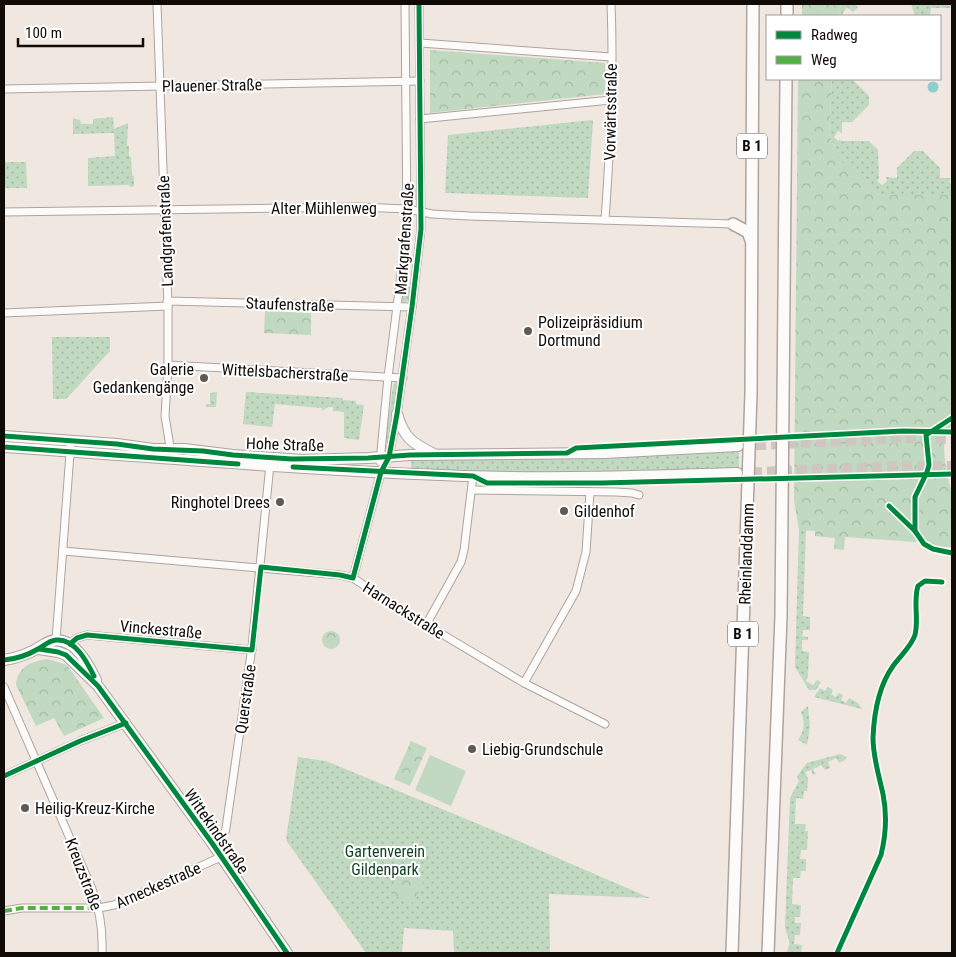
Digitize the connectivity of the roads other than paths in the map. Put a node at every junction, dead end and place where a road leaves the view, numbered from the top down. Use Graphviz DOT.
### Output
graph roads {
  1 [pos="157,4"];
  2 [pos="404,4"];
  3 [pos="419,4"];
  4 [pos="611,4"];
  5 [pos="753,4"];
  6 [pos="420,43"];
  7 [pos="612,57"];
  8 [pos="786,80"];
  9 [pos="406,81"];
  10 [pos="420,81"];
  11 [pos="161,86"];
  12 [pos="4,89"];
  13 [pos="611,100"];
  14 [pos="420,119"];
  15 [pos="165,209"];
  16 [pos="408,209"];
  17 [pos="752,210"];
  18 [pos="4,212"];
  19 [pos="422,212"];
  20 [pos="605,220"];
  21 [pos="733,224"];
  22 [pos="751,241"];
  23 [pos="168,304"];
  24 [pos="398,308"];
  25 [pos="412,308"];
  26 [pos="4,313"];
  27 [pos="168,366"];
  28 [pos="388,377"];
  29 [pos="403,378"];
  30 [pos="397,414"];
  31 [pos="4,436"];
  32 [pos="71,446"];
  33 [pos="738,446"];
  34 [pos="4,447"];
  35 [pos="171,454"];
  36 [pos="437,455"];
  37 [pos="384,457"];
  38 [pos="270,462"];
  39 [pos="381,472"];
  40 [pos="737,474"];
  41 [pos="473,476"];
  42 [pos="472,490"];
  43 [pos="590,492"];
  44 [pos="639,495"];
  45 [pos="63,551"];
  46 [pos="261,567"];
  47 [pos="353,578"];
  48 [pos="426,625"];
  49 [pos="56,640"];
  50 [pos="70,644"];
  51 [pos="39,649"];
  52 [pos="252,650"];
  53 [pos="4,660"];
  54 [pos="524,683"];
  55 [pos="98,686"];
  56 [pos="4,687"];
  57 [pos="126,723"];
  58 [pos="605,724"];
  59 [pos="37,762"];
  60 [pos="4,776"];
  61 [pos="212,843"];
  62 [pos="221,857"];
  63 [pos="99,908"];
  64 [pos="4,911"];
  65 [pos="102,953"];
  66 [pos="287,953"];
  67 [pos="732,953"];
  68 [pos="768,953"];
  1 -- 11 [label="street, Landgrafenstraße"];
  2 -- 9 [label="street, Markgrafenstraße"];
  3 -- 6 [label="street, Markgrafenstraße"];
  4 -- 7 [label="street, Vorwärtsstraße"];
  5 -- 17 [label="main road, Rheinlanddamm / B 1"];
  6 -- 7 [label="street"];
  6 -- 10 [label="street, Markgrafenstraße"];
  7 -- 13 [label="street, Vorwärtsstraße"];
  8 -- 68 [label="main road, B 1"];
  9 -- 10 [label="street, Plauener Straße"];
  9 -- 11 [label="street, Plauener Straße"];
  9 -- 16 [label="street, Markgrafenstraße"];
  10 -- 14 [label="street, Markgrafenstraße"];
  11 -- 12 [label="street, Plauener Straße"];
  11 -- 15 [label="street, Landgrafenstraße"];
  13 -- 14 [label="street"];
  13 -- 20 [label="street, Vorwärtsstraße"];
  14 -- 19 [label="street, Markgrafenstraße"];
  15 -- 16 [label="street, Alter Mühlenweg"];
  15 -- 18 [label="street, Alter Mühlenweg"];
  15 -- 23 [label="street, Landgrafenstraße"];
  16 -- 19 [label="street, Alter Mühlenweg"];
  16 -- 24 [label="street, Markgrafenstraße"];
  17 -- 21 [label="main road"];
  17 -- 22 [label="main road, Rheinlanddamm / B 1"];
  19 -- 20 [label="street, Alter Mühlenweg"];
  19 -- 25 [label="street, Markgrafenstraße"];
  20 -- 21 [label="street, Alter Mühlenweg"];
  21 -- 22 [label="main road"];
  22 -- 67 [label="main road, Rheinlanddamm / B 1"];
  23 -- 24 [label="street, Staufenstraße"];
  23 -- 26 [label="street, Staufenstraße"];
  23 -- 27 [label="street, Landgrafenstraße"];
  24 -- 25 [label="street, Staufenstraße"];
  24 -- 28 [label="street, Markgrafenstraße"];
  25 -- 29 [label="street, Markgrafenstraße"];
  27 -- 28 [label="street, Wittelsbacherstraße"];
  27 -- 35 [label="street, Landgrafenstraße"];
  28 -- 29 [label="street, Wittelsbacherstraße"];
  28 -- 37 [label="street, Markgrafenstraße"];
  29 -- 30 [label="street, Markgrafenstraße"];
  30 -- 36 [label="main road"];
  30 -- 37 [label="street, Markgrafenstraße"];
  31 -- 32 [label="main road, Hohe Straße"];
  32 -- 34 [label="main road, Hohe Straße"];
  32 -- 35 [label="main road, Hohe Straße"];
  32 -- 45 [label="street"];
  33 -- 36 [label="main road, Hohe Straße"];
  35 -- 38 [label="main road, Hohe Straße"];
  36 -- 37 [label="main road, Hohe Straße"];
  37 -- 38 [label="main road, Hohe Straße"];
  37 -- 39 [label="street, Markgrafenstraße"];
  38 -- 39 [label="main road, Hohe Straße"];
  38 -- 46 [label="street, Querstraße"];
  39 -- 41 [label="main road, Hohe Straße"];
  39 -- 47 [label="street, Markgrafenstraße"];
  40 -- 41 [label="main road, Hohe Straße"];
  41 -- 42 [label="street"];
  42 -- 43 [label="street"];
  42 -- 48 [label="street"];
  43 -- 44 [label="street"];
  43 -- 54 [label="street"];
  45 -- 46 [label="street, Harnackstraße"];
  45 -- 49 [label="street"];
  46 -- 47 [label="street, Harnackstraße"];
  46 -- 52 [label="street, Querstraße"];
  47 -- 48 [label="street, Harnackstraße"];
  48 -- 54 [label="street, Harnackstraße"];
  49 -- 50 [label="main road"];
  49 -- 51 [label="main road"];
  50 -- 52 [label="street, Vinckestraße"];
  50 -- 55 [label="main road"];
  51 -- 53 [label="main road"];
  51 -- 55 [label="main road"];
  52 -- 61 [label="street, Querstraße"];
  54 -- 58 [label="street, Harnackstraße"];
  55 -- 57 [label="main road, Wittekindstraße"];
  56 -- 59 [label="street, Kreuzstraße"];
  57 -- 59 [label="street"];
  57 -- 61 [label="main road, Wittekindstraße"];
  59 -- 60 [label="street"];
  59 -- 63 [label="street, Kreuzstraße"];
  61 -- 62 [label="main road, Wittekindstraße"];
  62 -- 63 [label="street, Arneckestraße"];
  62 -- 66 [label="main road, Wittekindstraße"];
  63 -- 64 [label="street, Arneckestraße"];
  63 -- 65 [label="street, Kreuzstraße"];
}
